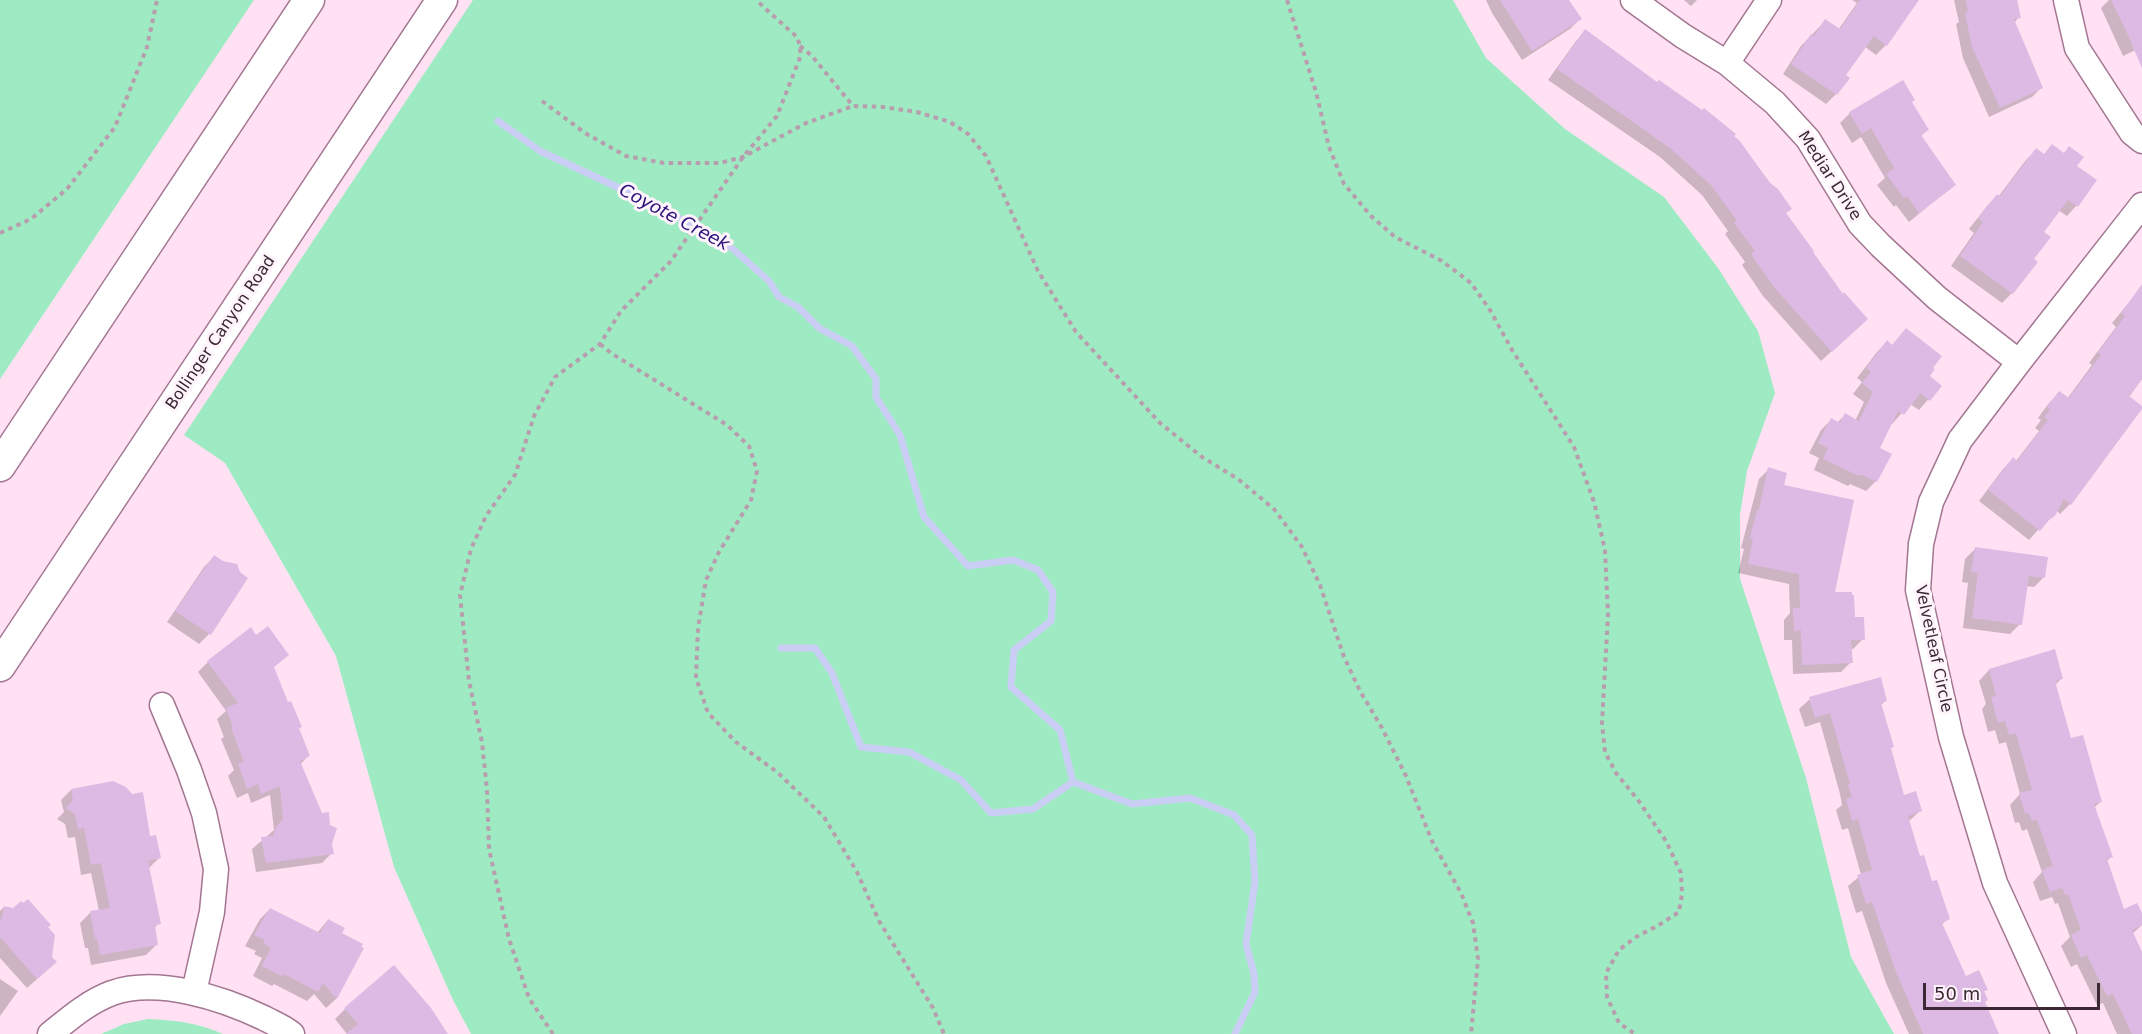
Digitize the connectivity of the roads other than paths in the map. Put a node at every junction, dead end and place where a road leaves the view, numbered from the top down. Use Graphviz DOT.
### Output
graph roads {
  1 [pos="309,0"];
  2 [pos="442,0"];
  3 [pos="1633,0"];
  4 [pos="1769,0"];
  5 [pos="2066,0"];
  6 [pos="1727,63"];
  7 [pos="2142,141"];
  8 [pos="2142,205"];
  9 [pos="2019,362"];
  10 [pos="0,466"];
  11 [pos="0,666"];
  12 [pos="162,705"];
  13 [pos="194,992"];
  14 [pos="50,1034"];
  15 [pos="292,1034"];
  16 [pos="2064,1034"];
  1 -- 10 [label="main road"];
  2 -- 11 [label="main road, Bollinger Canyon Road"];
  3 -- 6 [label="street, Mediar Drive"];
  4 -- 6 [label="street"];
  5 -- 7 [label="street"];
  6 -- 9 [label="street, Mediar Drive"];
  8 -- 9 [label="street, Velvetleaf Circle"];
  9 -- 16 [label="street, Velvetleaf Circle"];
  12 -- 13 [label="street"];
  13 -- 14 [label="street"];
  13 -- 15 [label="street"];
}
